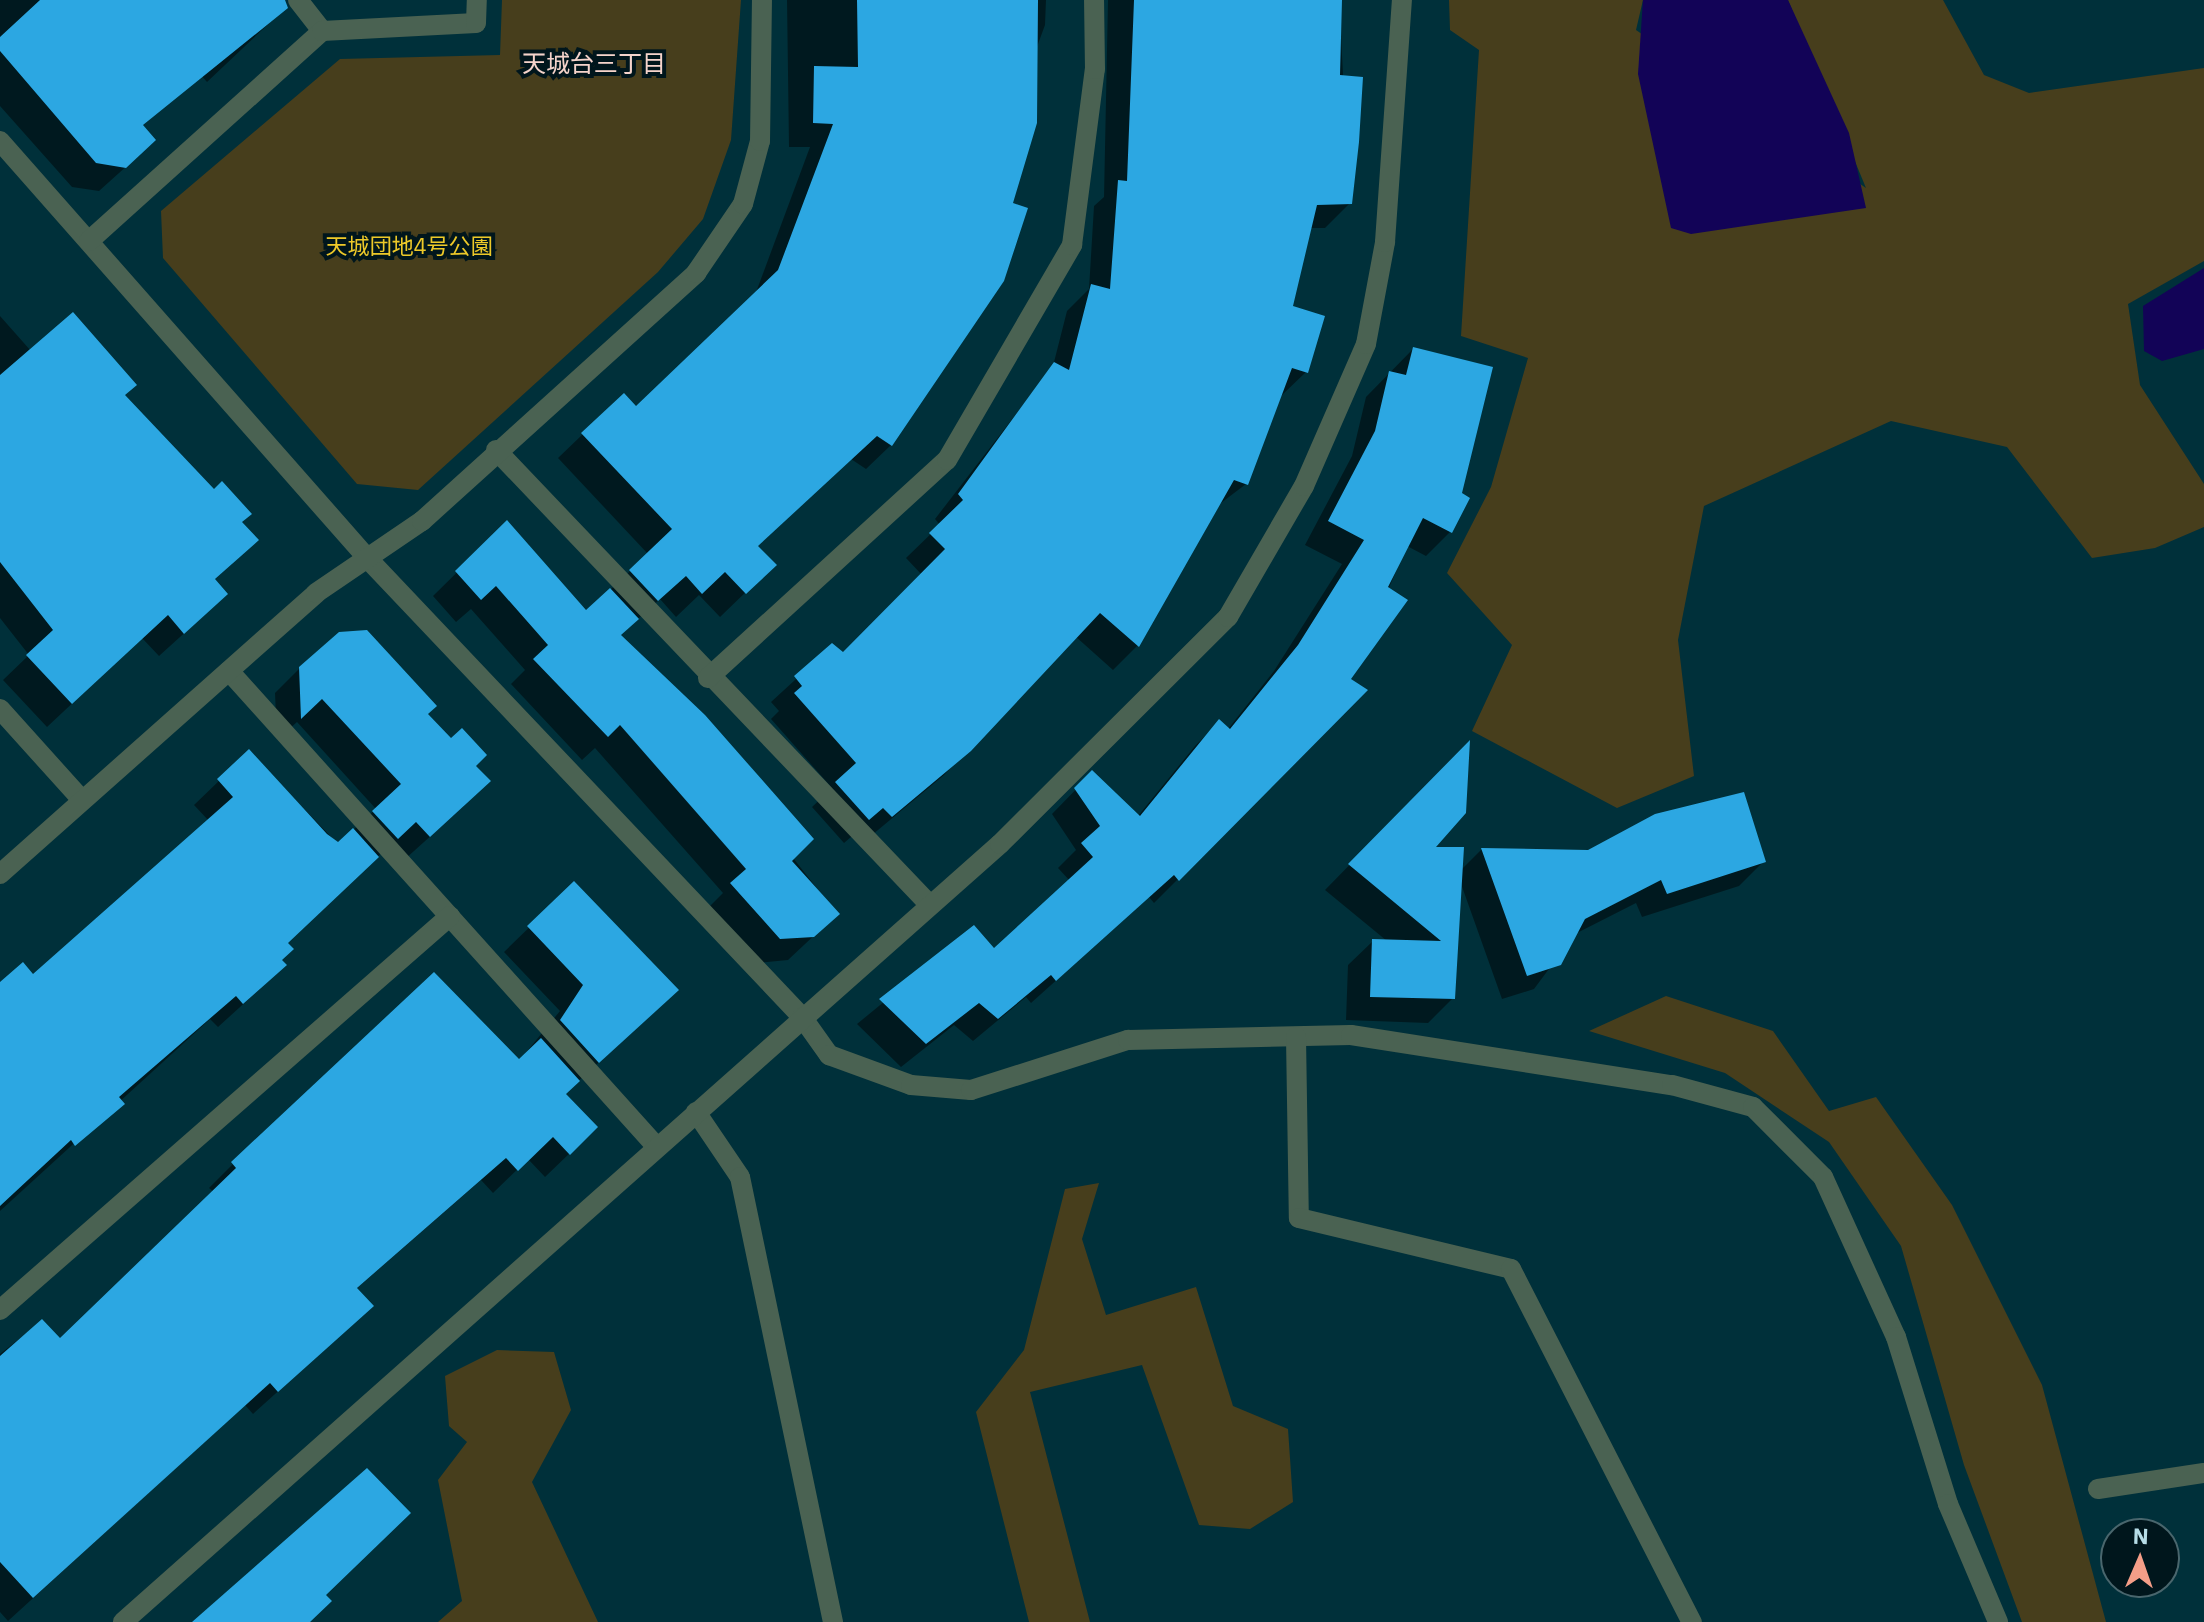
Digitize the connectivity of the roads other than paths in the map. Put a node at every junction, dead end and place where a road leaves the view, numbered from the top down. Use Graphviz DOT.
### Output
graph roads {
  1 [pos="298,0"];
  2 [pos="477,0"];
  3 [pos="762,0"];
  4 [pos="1094,0"];
  5 [pos="1402,0"];
  6 [pos="322,31"];
  7 [pos="0,141"];
  8 [pos="89,241"];
  9 [pos="496,450"];
  10 [pos="369,560"];
  11 [pos="229,671"];
  12 [pos="708,678"];
  13 [pos="0,709"];
  14 [pos="82,800"];
  15 [pos="0,874"];
  16 [pos="929,904"];
  17 [pos="450,916"];
  18 [pos="802,1017"];
  19 [pos="1296,1037"];
  20 [pos="696,1112"];
  21 [pos="655,1145"];
  22 [pos="0,1310"];
  23 [pos="2204,1473"];
  24 [pos="2098,1489"];
  25 [pos="123,1622"];
  26 [pos="833,1622"];
  27 [pos="1692,1622"];
  28 [pos="1998,1622"];
  1 -- 6 [label="street"];
  2 -- 6 [label="street"];
  3 -- 9 [label="street"];
  4 -- 12 [label="street"];
  5 -- 16 [label="street"];
  6 -- 8 [label="street"];
  7 -- 8 [label="street"];
  8 -- 10 [label="street"];
  9 -- 10 [label="street"];
  9 -- 12 [label="street"];
  10 -- 11 [label="street"];
  10 -- 18 [label="street"];
  11 -- 14 [label="street"];
  11 -- 17 [label="street"];
  12 -- 16 [label="street"];
  13 -- 14 [label="street"];
  14 -- 15 [label="street"];
  16 -- 18 [label="street"];
  17 -- 21 [label="street"];
  17 -- 22 [label="street"];
  18 -- 19 [label="street"];
  18 -- 20 [label="street"];
  19 -- 27 [label="street"];
  19 -- 28 [label="street"];
  20 -- 21 [label="street"];
  20 -- 26 [label="street"];
  21 -- 25 [label="street"];
  23 -- 24 [label="street"];
}
